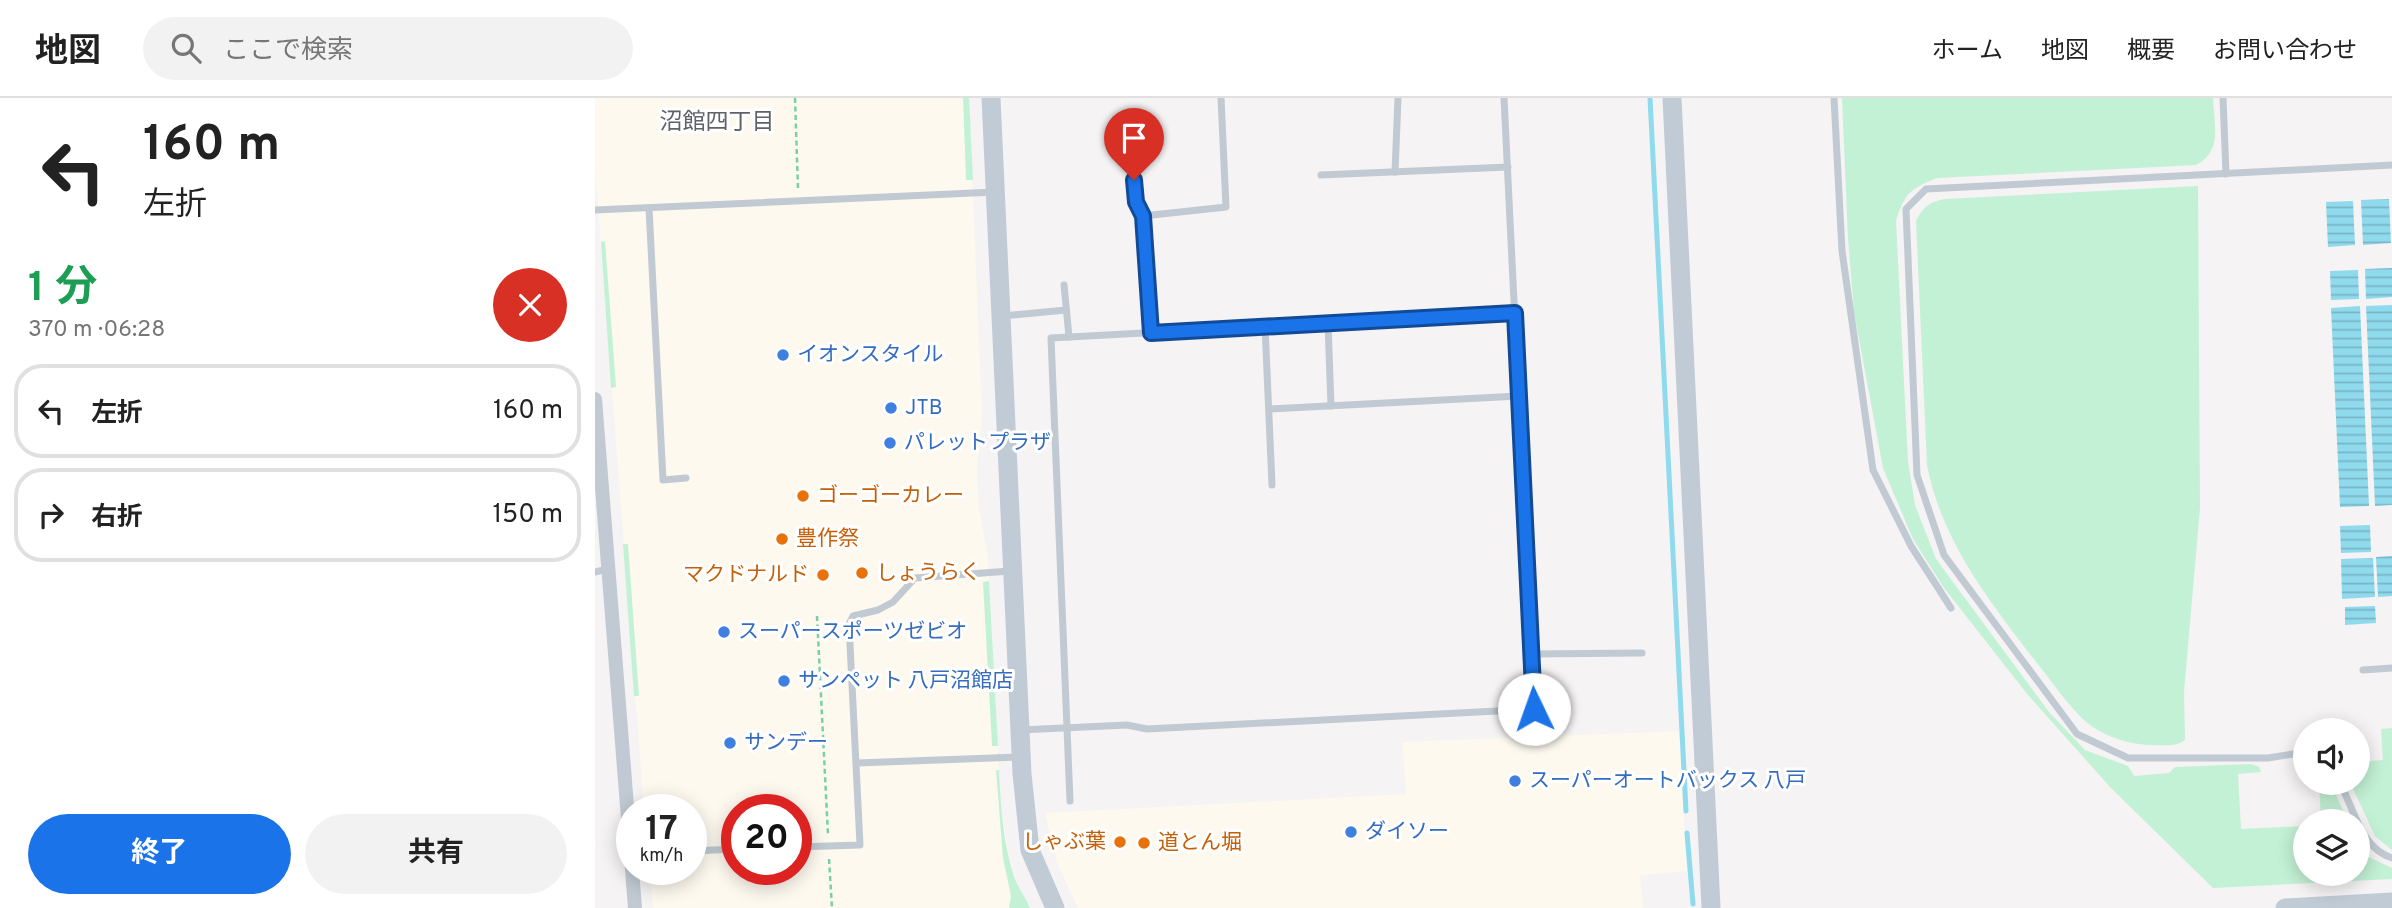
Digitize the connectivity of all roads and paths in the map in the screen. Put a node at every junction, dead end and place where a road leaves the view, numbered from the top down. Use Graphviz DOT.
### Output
graph roads {
  1 [pos="795,98"];
  2 [pos="991,98"];
  3 [pos="1221,98"];
  4 [pos="1398,98"];
  5 [pos="1504,98"];
  6 [pos="1672,98"];
  7 [pos="1834,98"];
  8 [pos="2223,98"];
  9 [pos="1129,112"];
  10 [pos="2392,165"];
  11 [pos="1508,167"];
  12 [pos="1395,172"];
  13 [pos="2226,174"];
  14 [pos="1321,175"];
  15 [pos="996,192"];
  16 [pos="799,201"];
  17 [pos="649,208"];
  18 [pos="595,210"];
  19 [pos="1143,216"];
  20 [pos="1064,285"];
  21 [pos="1066,310"];
  22 [pos="1515,313"];
  23 [pos="1001,316"];
  24 [pos="1328,323"];
  25 [pos="1265,326"];
  26 [pos="1151,333"];
  27 [pos="1069,337"];
  28 [pos="1519,396"];
  29 [pos="595,399"];
  30 [pos="1331,406"];
  31 [pos="1269,409"];
  32 [pos="686,478"];
  33 [pos="1272,485"];
  34 [pos="601,570"];
  35 [pos="1012,571"];
  36 [pos="1951,608"];
  37 [pos="817,616"];
  38 [pos="1642,653"];
  39 [pos="1531,654"];
  40 [pos="2392,668"];
  41 [pos="2363,670"];
  42 [pos="1068,727"];
  43 [pos="1019,730"];
  44 [pos="2293,754"];
  45 [pos="1021,757"];
  46 [pos="857,763"];
  47 [pos="625,794"];
  48 [pos="1070,801"];
  49 [pos="2370,843"];
  50 [pos="812,846"];
  51 [pos="828,846"];
  52 [pos="2392,858"];
  53 [pos="633,885"];
  54 [pos="2392,902"];
  55 [pos="635,908"];
  56 [pos="832,908"];
  57 [pos="1055,908"];
  58 [pos="1711,908"];
  59 [pos="2285,908"];
  1 -- 16 [label="path"];
  2 -- 15 [label="street"];
  3 -- 19 [label="lane"];
  4 -- 12 [label="lane"];
  5 -- 11 [label="lane"];
  6 -- 58 [label="street"];
  7 -- 36 [label="lane"];
  8 -- 13 [label="lane"];
  9 -- 19 [label="lane"];
  10 -- 13 [label="lane"];
  11 -- 12 [label="lane"];
  11 -- 22 [label="lane"];
  12 -- 14 [label="lane"];
  13 -- 44 [label="lane"];
  15 -- 16 [label="lane"];
  15 -- 23 [label="street"];
  16 -- 17 [label="lane"];
  17 -- 18 [label="lane"];
  17 -- 32 [label="lane"];
  19 -- 26 [label="lane"];
  20 -- 21 [label="lane"];
  21 -- 23 [label="lane"];
  21 -- 27 [label="lane"];
  22 -- 24 [label="lane"];
  22 -- 28 [label="lane"];
  23 -- 35 [label="street"];
  24 -- 25 [label="lane"];
  24 -- 30 [label="lane"];
  25 -- 26 [label="lane"];
  25 -- 31 [label="lane"];
  26 -- 27 [label="lane"];
  27 -- 42 [label="lane"];
  28 -- 30 [label="lane"];
  28 -- 39 [label="lane"];
  29 -- 34 [label="street"];
  30 -- 31 [label="lane"];
  31 -- 33 [label="lane"];
  34 -- 47 [label="street"];
  35 -- 43 [label="street"];
  35 -- 46 [label="lane"];
  37 -- 51 [label="path"];
  38 -- 39 [label="lane"];
  39 -- 42 [label="lane"];
  40 -- 41 [label="lane"];
  42 -- 43 [label="lane"];
  42 -- 48 [label="lane"];
  43 -- 45 [label="street"];
  45 -- 46 [label="lane"];
  45 -- 57 [label="street"];
  46 -- 51 [label="lane"];
  49 -- 52 [label="lane"];
  50 -- 51 [label="lane"];
  51 -- 56 [label="path"];
  53 -- 55 [label="street"];
  54 -- 59 [label="street"];
}
